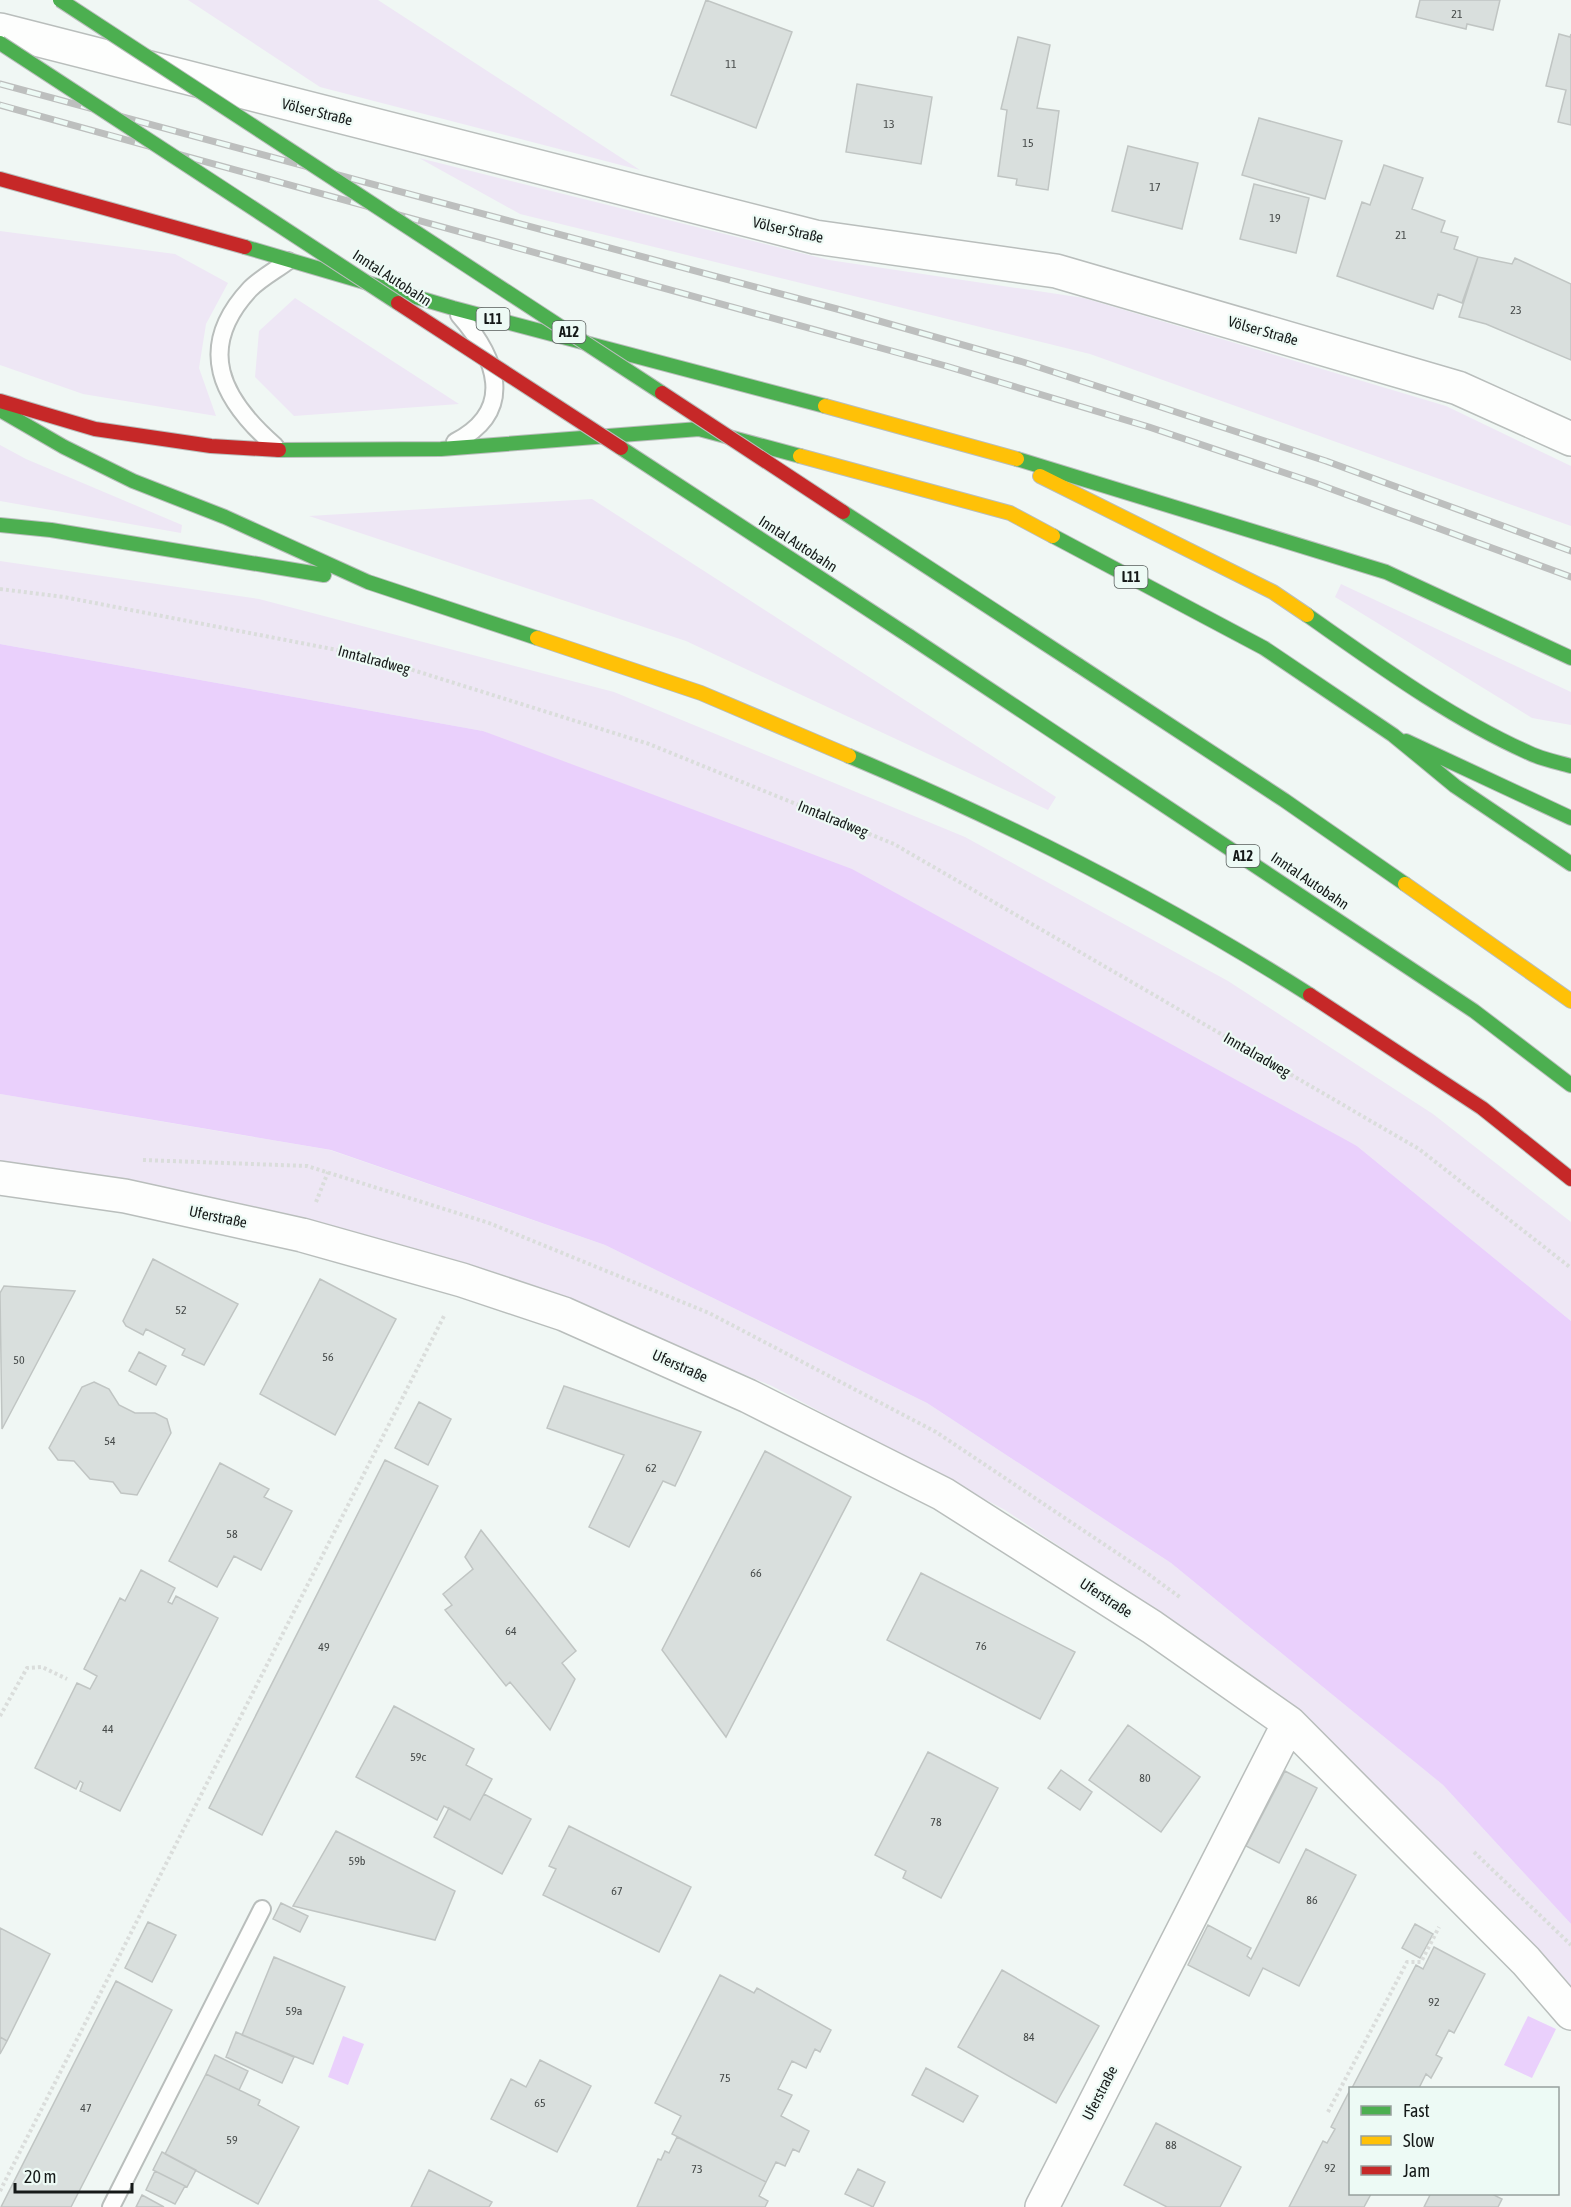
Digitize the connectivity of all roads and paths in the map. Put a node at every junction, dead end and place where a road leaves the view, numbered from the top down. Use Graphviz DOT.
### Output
graph roads {
  1 [pos="60,0"];
  2 [pos="0,30"];
  3 [pos="0,43"];
  4 [pos="0,179"];
  5 [pos="288,261"];
  6 [pos="453,308"];
  7 [pos="0,401"];
  8 [pos="0,410"];
  9 [pos="1571,439"];
  10 [pos="441,449"];
  11 [pos="280,450"];
  12 [pos="989,450"];
  13 [pos="0,525"];
  14 [pos="368,582"];
  15 [pos="0,589"];
  16 [pos="1571,658"];
  17 [pos="1393,735"];
  18 [pos="1571,766"];
  19 [pos="1571,818"];
  20 [pos="1571,864"];
  21 [pos="1571,1001"];
  22 [pos="1571,1085"];
  23 [pos="0,1178"];
  24 [pos="1571,1179"];
  25 [pos="1571,1268"];
  26 [pos="462,1280"];
  27 [pos="67,1679"];
  28 [pos="0,1716"];
  29 [pos="1289,1723"];
  30 [pos="1458,1892"];
  31 [pos="262,1909"];
  32 [pos="1571,2013"];
  33 [pos="1328,2112"];
  34 [pos="0,2191"];
  35 [pos="111,2207"];
  36 [pos="1042,2207"];
  1 -- 21 [label="main road, A12, bridge"];
  2 -- 9 [label="street, Völser Straße"];
  3 -- 22 [label="main road, Inntal Autobahn / A12, bridge"];
  4 -- 5 [label="main road, L11"];
  5 -- 6 [label="main road, L11"];
  5 -- 11 [label="lane"];
  6 -- 10 [label="lane"];
  6 -- 12 [label="main road, L11"];
  7 -- 11 [label="main road, L11"];
  8 -- 14 [label="main road"];
  10 -- 11 [label="main road, L11"];
  10 -- 17 [label="main road, L11"];
  12 -- 16 [label="main road"];
  12 -- 18 [label="main road, L11"];
  13 -- 14 [label="main road"];
  14 -- 24 [label="main road"];
  15 -- 25 [label="path, Inntalradweg"];
  17 -- 19 [label="main road, L11"];
  17 -- 20 [label="main road"];
  23 -- 26 [label="street, Uferstraße"];
  26 -- 29 [label="street, Uferstraße"];
  26 -- 34 [label="path"];
  27 -- 28 [label="path"];
  29 -- 30 [label="street, Uferstraße"];
  29 -- 36 [label="street, Uferstraße"];
  30 -- 32 [label="street, Uferstraße"];
  30 -- 33 [label="path"];
  31 -- 35 [label="lane"];
}
